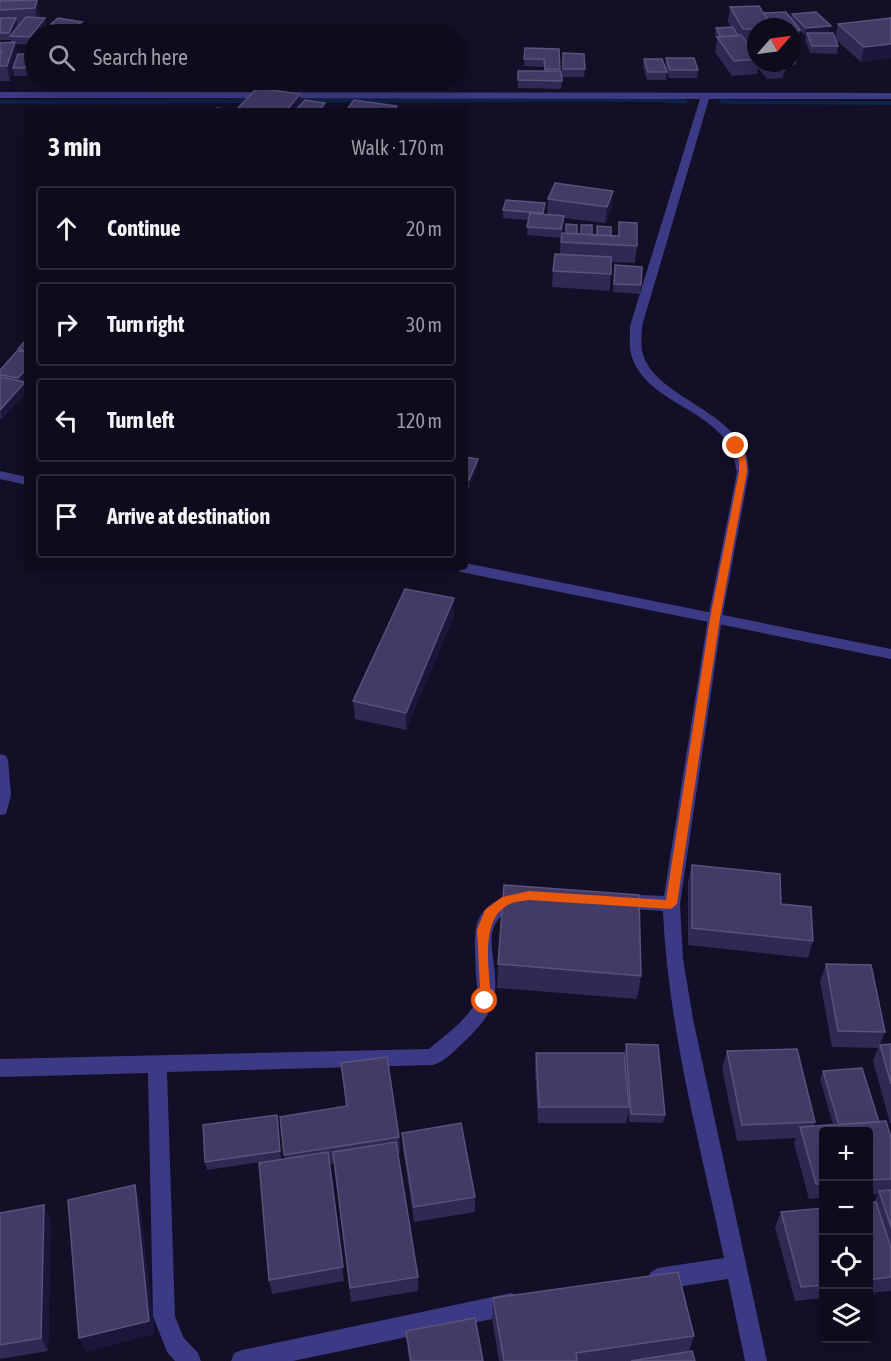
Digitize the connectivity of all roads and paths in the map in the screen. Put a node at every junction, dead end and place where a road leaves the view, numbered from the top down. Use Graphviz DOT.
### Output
graph roads {
  1 [pos="0,95"];
  2 [pos="706,95"];
  3 [pos="891,96"];
  4 [pos="0,475"];
  5 [pos="24,480"];
  6 [pos="468,569"];
  7 [pos="715,618"];
  8 [pos="891,654"];
  9 [pos="0,760"];
  10 [pos="0,809"];
  11 [pos="541,896"];
  12 [pos="600,900"];
  13 [pos="671,904"];
  14 [pos="157,1064"];
  15 [pos="0,1068"];
  16 [pos="735,1267"];
  17 [pos="633,1283"];
  18 [pos="532,1300"];
  19 [pos="189,1361"];
  20 [pos="242,1361"];
  21 [pos="756,1361"];
  1 -- 2 [label="street"];
  2 -- 3 [label="street"];
  2 -- 7 [label="street"];
  4 -- 5 [label="street"];
  6 -- 7 [label="street"];
  7 -- 8 [label="street"];
  7 -- 13 [label="street"];
  9 -- 10 [label="street"];
  11 -- 14 [label="street"];
  12 -- 13 [label="street"];
  13 -- 16 [label="street"];
  14 -- 15 [label="street"];
  14 -- 19 [label="street"];
  16 -- 17 [label="street"];
  16 -- 21 [label="street"];
  18 -- 20 [label="street"];
}
